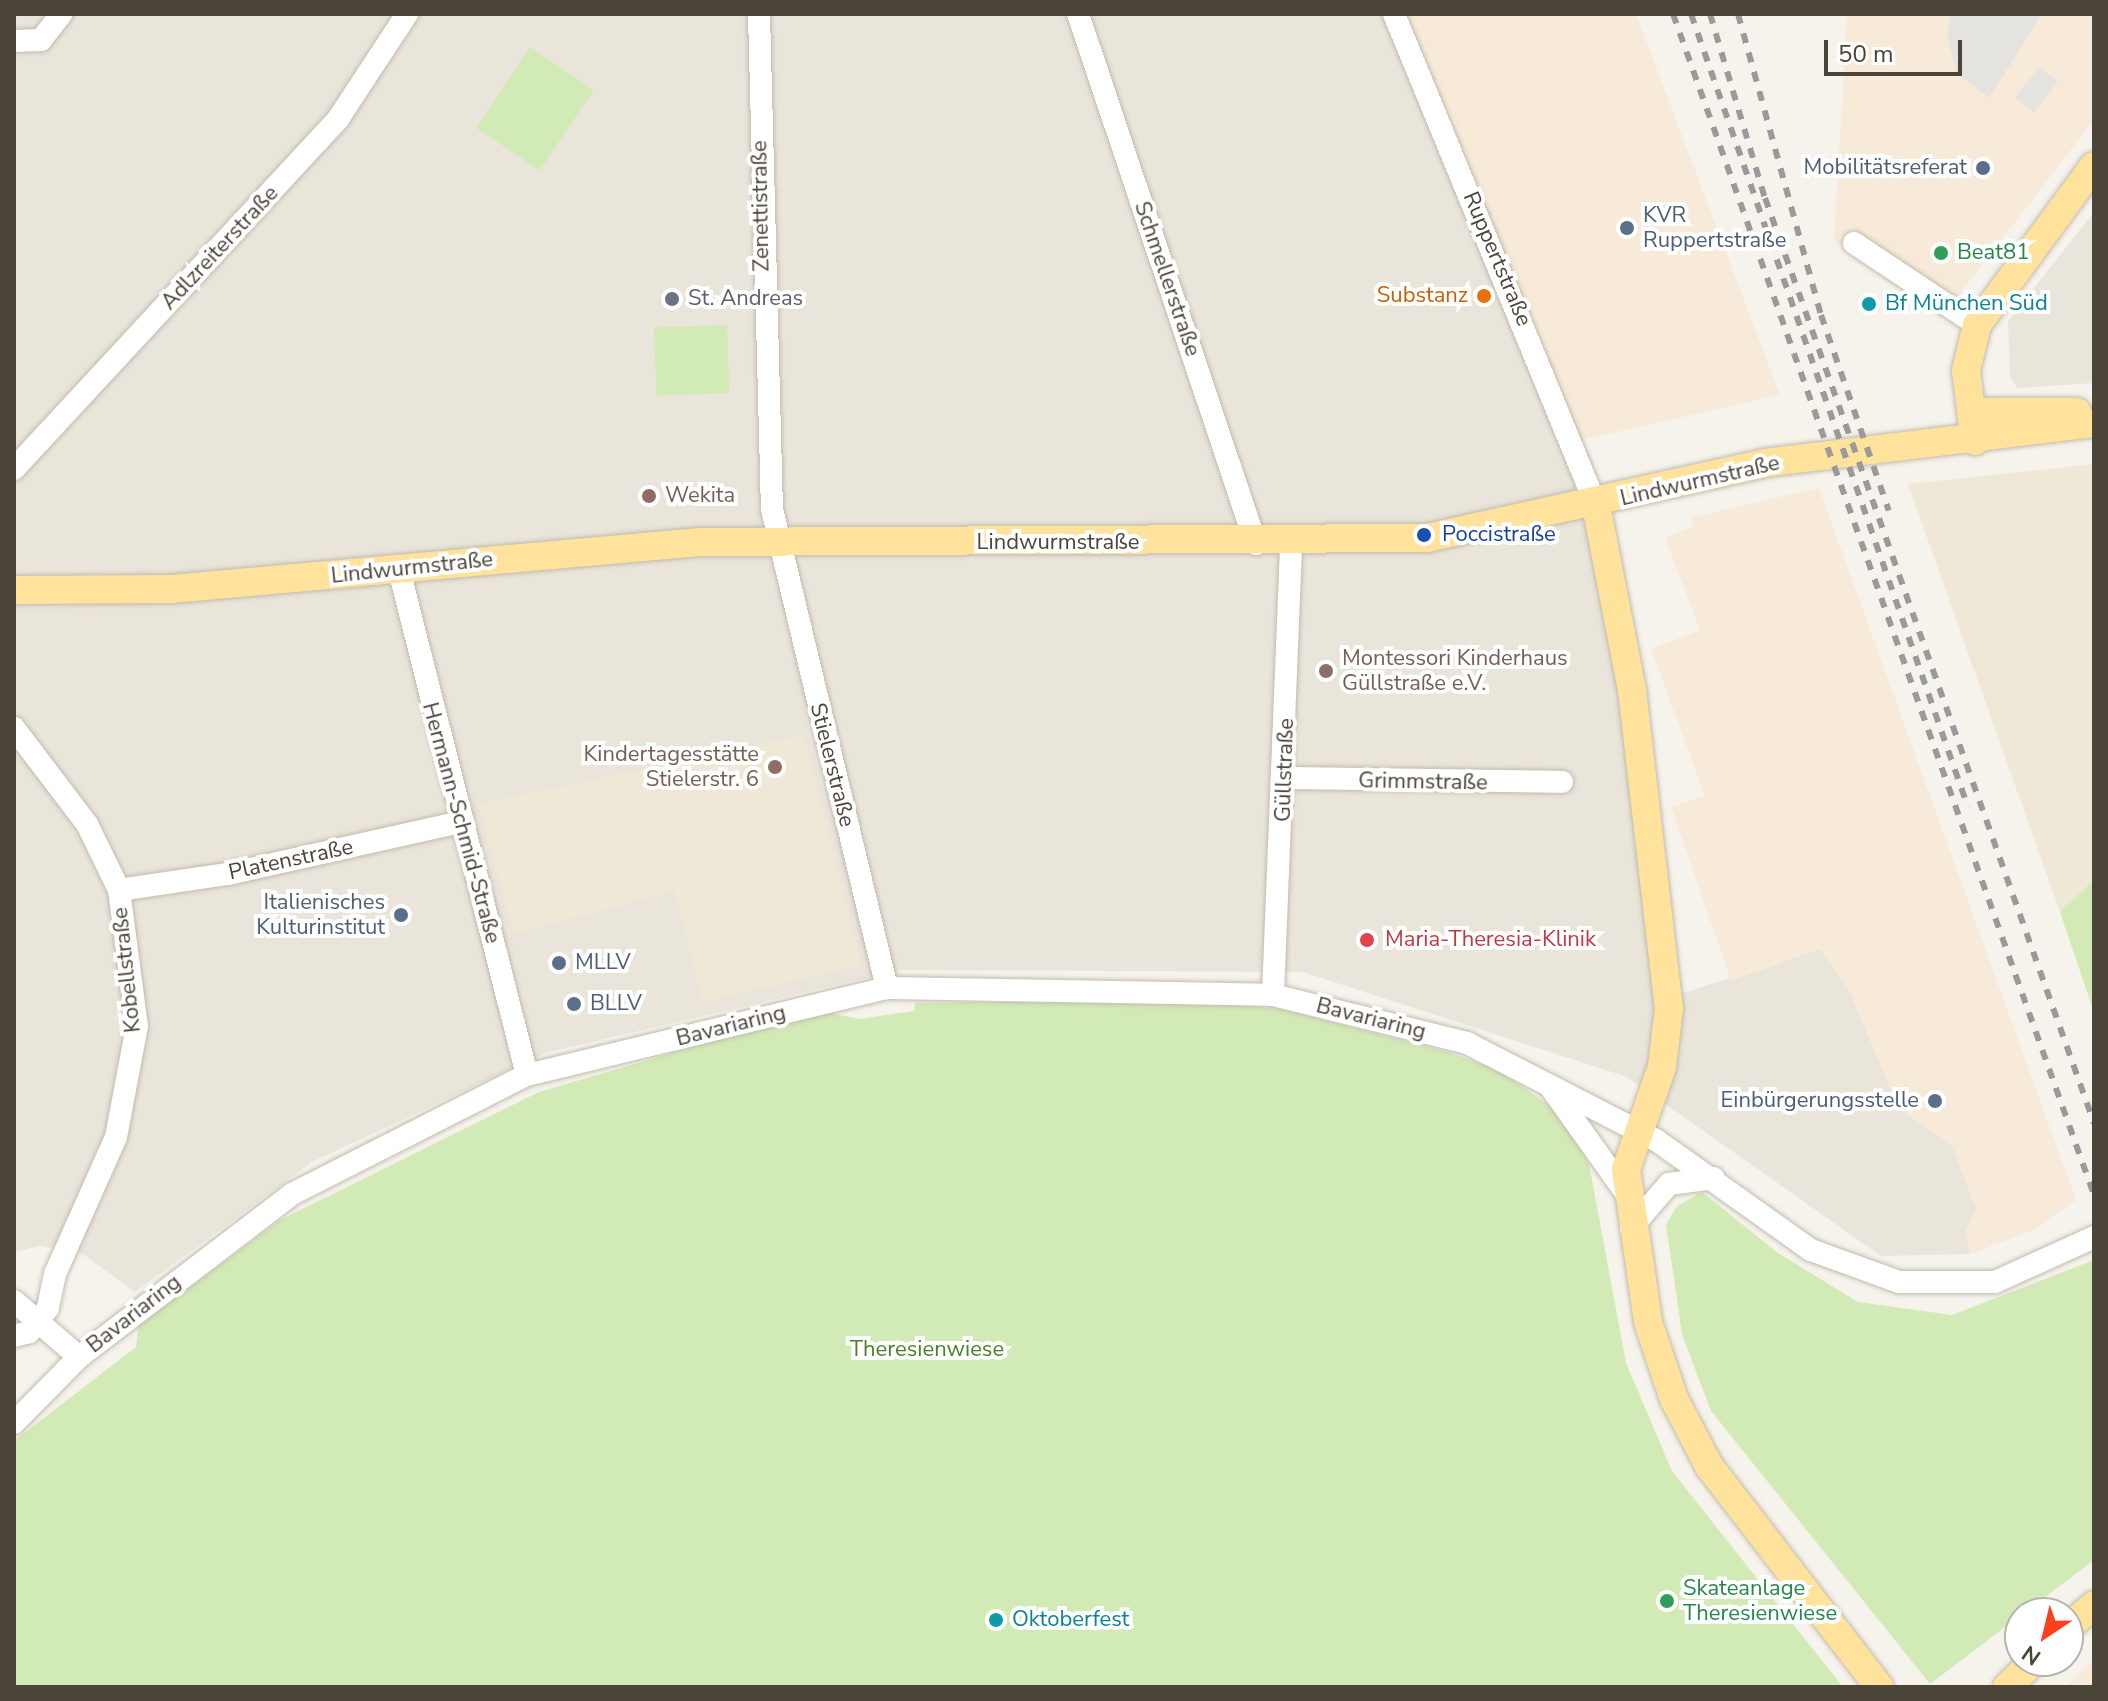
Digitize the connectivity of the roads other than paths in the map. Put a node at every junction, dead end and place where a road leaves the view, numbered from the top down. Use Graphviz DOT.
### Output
graph roads {
  1 [pos="61,14"];
  2 [pos="407,14"];
  3 [pos="759,14"];
  4 [pos="1078,14"];
  5 [pos="1394,14"];
  6 [pos="14,41"];
  7 [pos="2094,166"];
  8 [pos="1854,243"];
  9 [pos="1977,325"];
  10 [pos="1970,408"];
  11 [pos="2094,412"];
  12 [pos="2094,423"];
  13 [pos="1975,441"];
  14 [pos="14,469"];
  15 [pos="1596,505"];
  16 [pos="777,541"];
  17 [pos="1256,544"];
  18 [pos="1291,544"];
  19 [pos="399,570"];
  20 [pos="14,590"];
  21 [pos="14,728"];
  22 [pos="1285,778"];
  23 [pos="1562,782"];
  24 [pos="461,822"];
  25 [pos="119,890"];
  26 [pos="887,988"];
  27 [pos="1273,995"];
  28 [pos="527,1075"];
  29 [pos="1546,1081"];
  30 [pos="1636,1129"];
  31 [pos="1714,1178"];
  32 [pos="1626,1193"];
  33 [pos="1631,1228"];
  34 [pos="2094,1237"];
  35 [pos="14,1301"];
  36 [pos="38,1322"];
  37 [pos="14,1336"];
  38 [pos="79,1357"];
  39 [pos="14,1423"];
  40 [pos="1879,1687"];
  1 -- 6 [label="street"];
  2 -- 14 [label="street, Adlzreiterstraße"];
  3 -- 16 [label="street, Zenettistraße"];
  4 -- 17 [label="street, Schmellerstraße"];
  5 -- 15 [label="street, Ruppertstraße"];
  7 -- 9 [label="main road"];
  8 -- 9 [label="street"];
  9 -- 10 [label="main road"];
  10 -- 11 [label="main road"];
  10 -- 13 [label="main road"];
  12 -- 13 [label="main road, Lindwurmstraße"];
  13 -- 15 [label="main road, Lindwurmstraße"];
  15 -- 18 [label="main road, Lindwurmstraße"];
  15 -- 30 [label="main road"];
  16 -- 17 [label="main road, Lindwurmstraße"];
  16 -- 19 [label="main road, Lindwurmstraße"];
  16 -- 26 [label="street, Stielerstraße"];
  17 -- 18 [label="main road, Lindwurmstraße"];
  18 -- 22 [label="street, Güllstraße"];
  19 -- 20 [label="main road, Lindwurmstraße"];
  19 -- 24 [label="street, Hermann-Schmid-Straße"];
  21 -- 25 [label="street, Kobellstraße"];
  22 -- 23 [label="street, Grimmstraße"];
  22 -- 27 [label="street, Güllstraße"];
  24 -- 25 [label="street, Platenstraße"];
  24 -- 28 [label="street, Hermann-Schmid-Straße"];
  25 -- 36 [label="street, Kobellstraße"];
  26 -- 27 [label="street, Bavariaring"];
  26 -- 28 [label="street, Bavariaring"];
  27 -- 29 [label="street, Bavariaring"];
  28 -- 38 [label="street, Bavariaring"];
  29 -- 30 [label="street, Bavariaring"];
  29 -- 32 [label="street, Bavariaring"];
  30 -- 31 [label="street, Bavariaring"];
  30 -- 32 [label="main road"];
  31 -- 33 [label="street"];
  31 -- 34 [label="street, Bavariaring"];
  32 -- 33 [label="main road"];
  33 -- 40 [label="main road"];
  35 -- 36 [label="street"];
  36 -- 37 [label="street"];
  36 -- 38 [label="street"];
  38 -- 39 [label="street, Bavariaring"];
}
